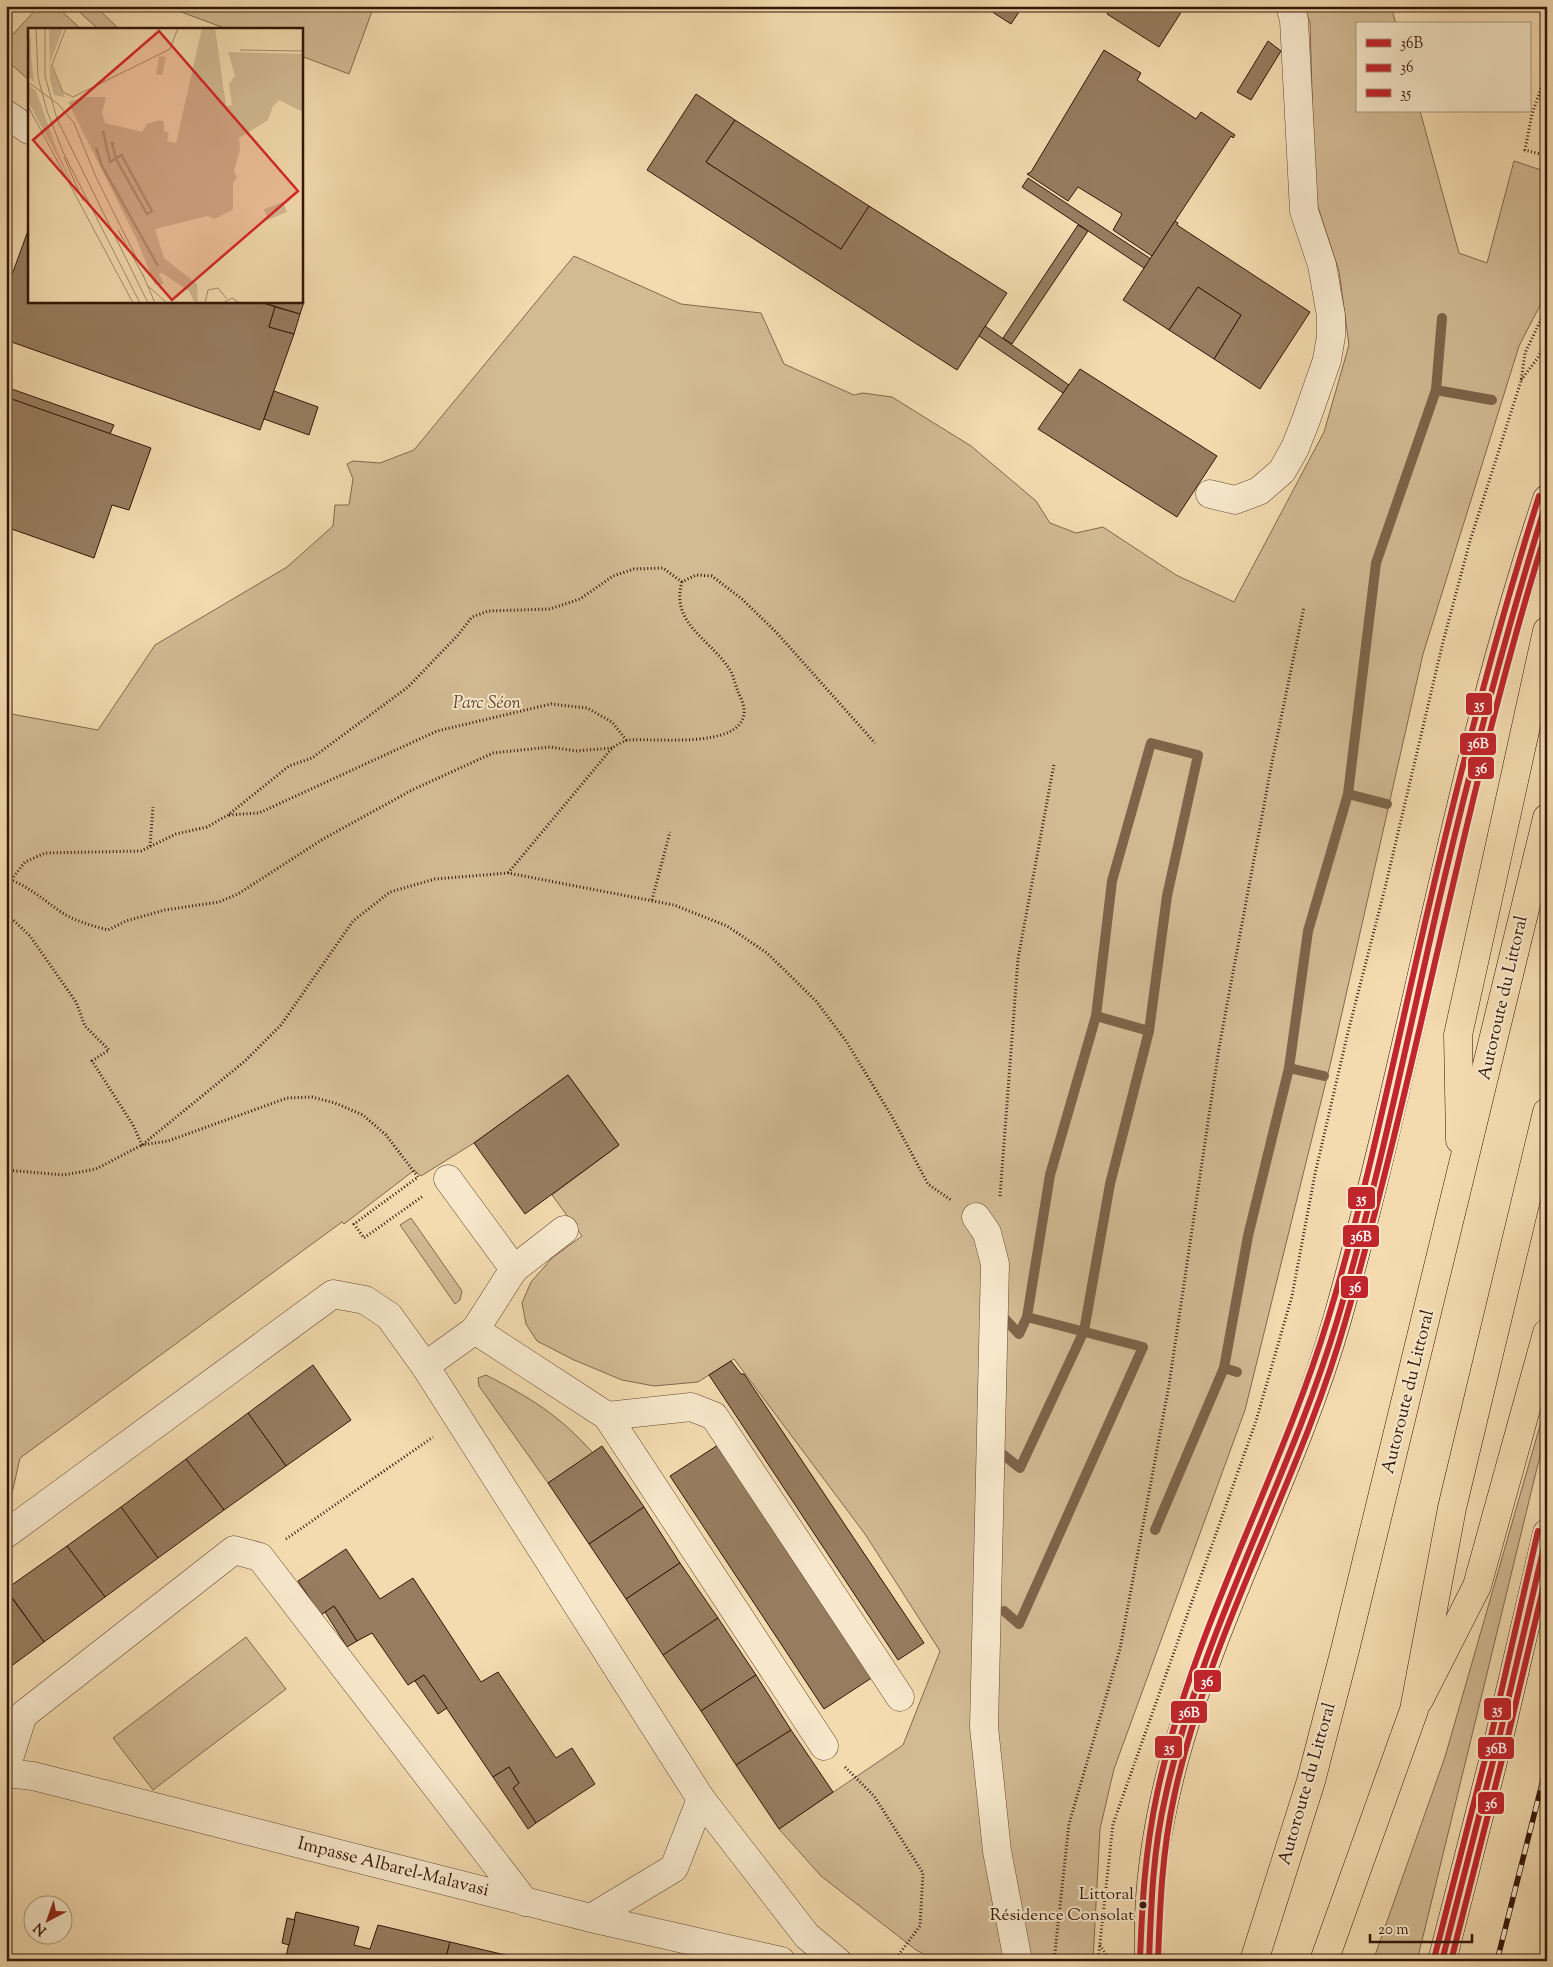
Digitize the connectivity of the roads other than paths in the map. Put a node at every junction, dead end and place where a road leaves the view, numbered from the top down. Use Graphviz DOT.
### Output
graph roads {
  1 [pos="1290,6"];
  2 [pos="6,114"];
  3 [pos="28,129"];
  4 [pos="1210,494"];
  5 [pos="1547,499"];
  6 [pos="1547,631"];
  7 [pos="1547,818"];
  8 [pos="1547,1112"];
  9 [pos="448,1179"];
  10 [pos="1460,1180"];
  11 [pos="988,1212"];
  12 [pos="564,1230"];
  13 [pos="514,1269"];
  14 [pos="475,1330"];
  15 [pos="1547,1333"];
  16 [pos="425,1366"];
  17 [pos="606,1416"];
  18 [pos="6,1534"];
  19 [pos="1547,1534"];
  20 [pos="900,1697"];
  21 [pos="1414,1710"];
  22 [pos="824,1746"];
  23 [pos="6,1768"];
  24 [pos="6,1773"];
  25 [pos="701,1800"];
  26 [pos="525,1902"];
  27 [pos="591,1918"];
  28 [pos="781,1961"];
  29 [pos="837,1961"];
  30 [pos="1018,1961"];
  31 [pos="1149,1961"];
  32 [pos="1254,1961"];
  33 [pos="1324,1961"];
  34 [pos="1442,1961"];
  1 -- 4 [label="street"];
  2 -- 3 [label="street"];
  5 -- 31 [label="main road"];
  6 -- 10 [label="main road"];
  7 -- 10 [label="main road, Autoroute du Littoral"];
  8 -- 21 [label="main road"];
  9 -- 13 [label="street"];
  10 -- 32 [label="main road, Autoroute du Littoral"];
  11 -- 30 [label="street"];
  12 -- 13 [label="street"];
  13 -- 14 [label="street"];
  14 -- 16 [label="street"];
  14 -- 17 [label="street"];
  15 -- 21 [label="main road"];
  16 -- 18 [label="street"];
  16 -- 25 [label="street"];
  17 -- 20 [label="street"];
  17 -- 22 [label="street"];
  19 -- 34 [label="main road"];
  21 -- 33 [label="main road"];
  23 -- 26 [label="street"];
  24 -- 26 [label="street, Impasse Albarel-Malavasi"];
  25 -- 27 [label="street"];
  25 -- 29 [label="street"];
  26 -- 27 [label="street, Impasse Albarel-Malavasi"];
  27 -- 28 [label="street, Impasse Albarel-Malavasi"];
}
